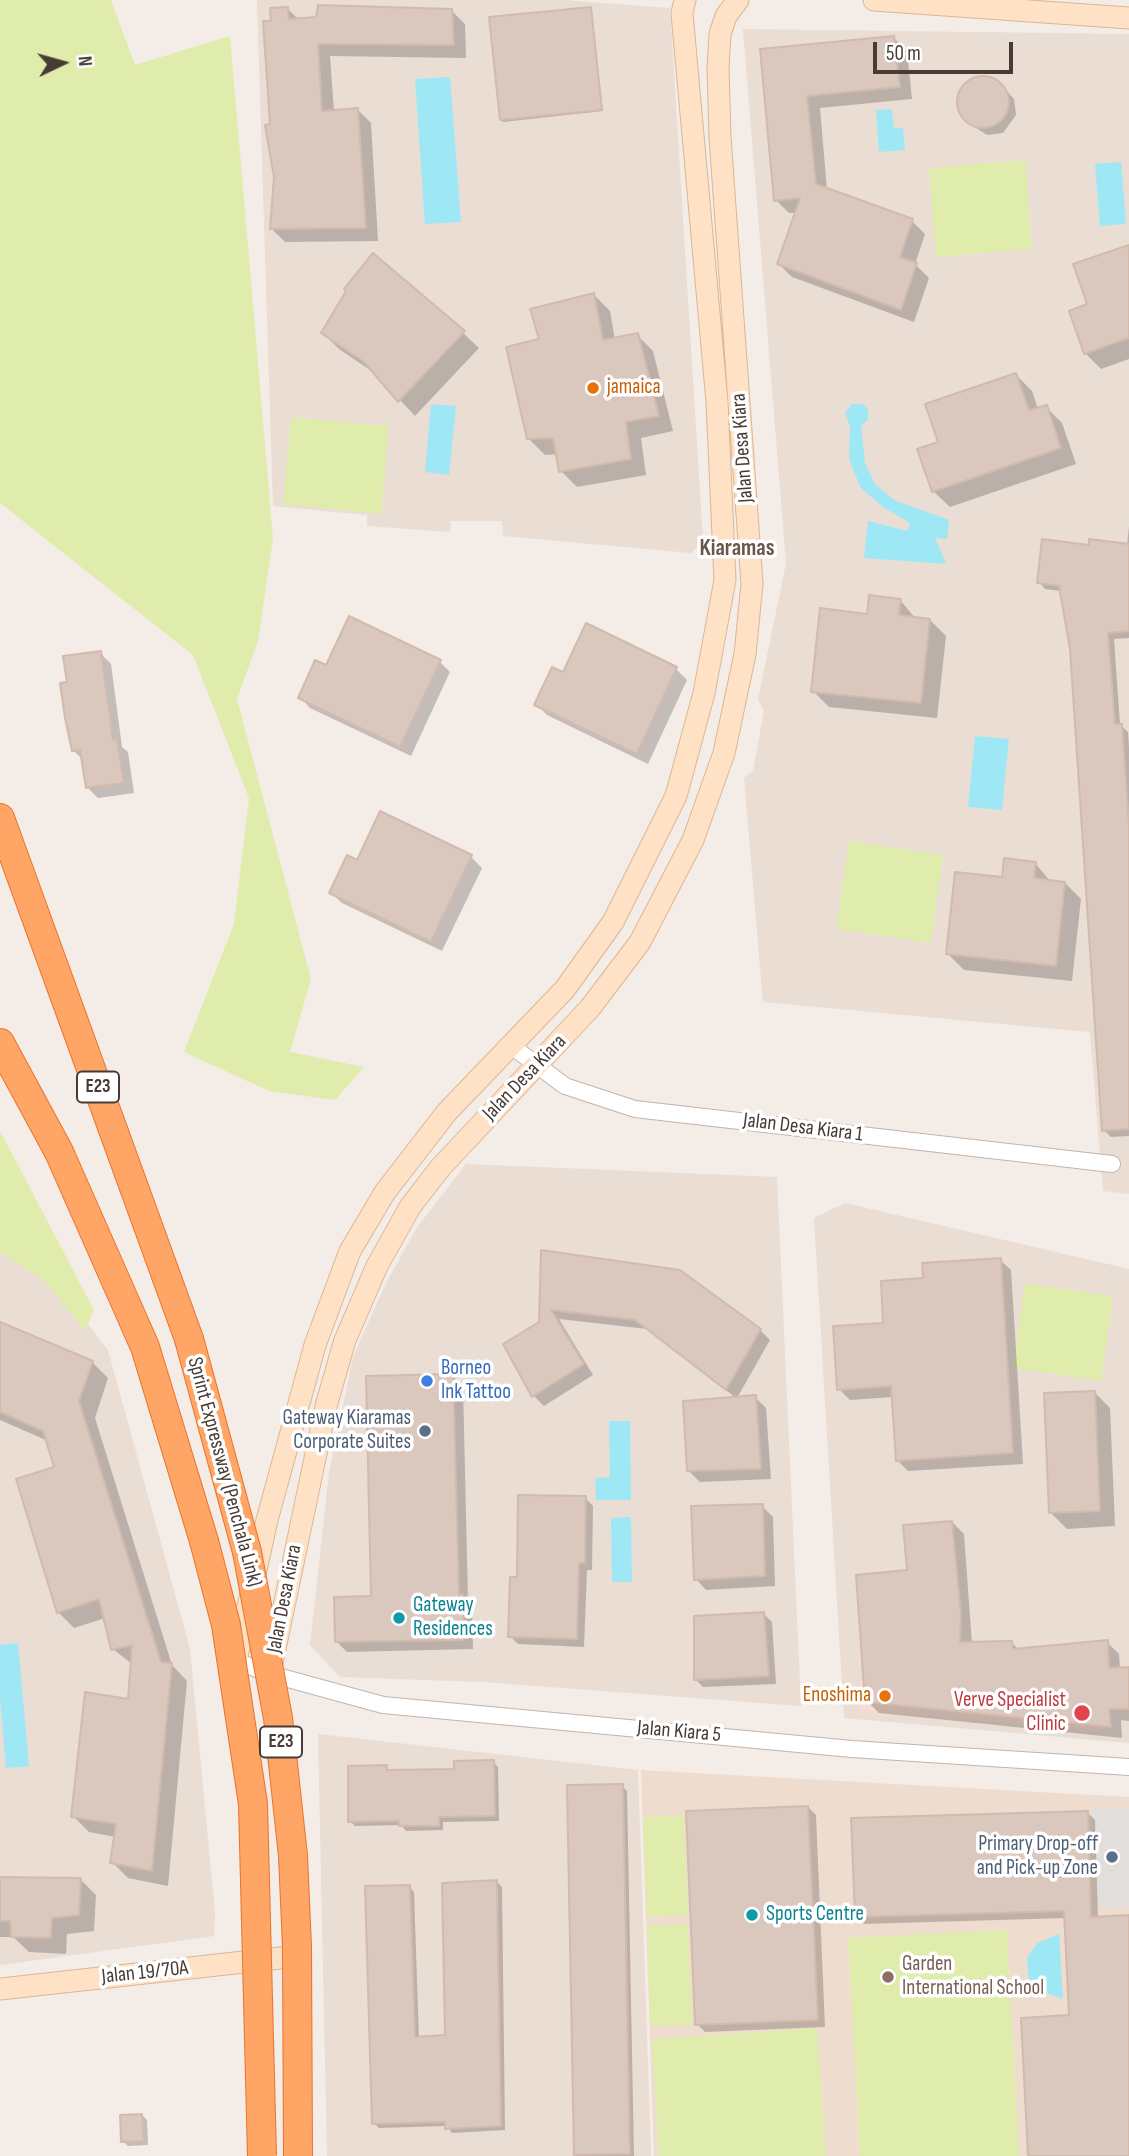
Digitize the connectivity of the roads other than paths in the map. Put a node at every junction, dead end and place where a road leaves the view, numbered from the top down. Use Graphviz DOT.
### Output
graph roads {
  1 [pos="685,0"];
  2 [pos="738,0"];
  3 [pos="874,0"];
  4 [pos="1129,18"];
  5 [pos="0,818"];
  6 [pos="0,1043"];
  7 [pos="510,1045"];
  8 [pos="537,1067"];
  9 [pos="1112,1164"];
  10 [pos="204,1541"];
  11 [pos="236,1661"];
  12 [pos="270,1674"];
  13 [pos="1129,1767"];
  14 [pos="279,1959"];
  15 [pos="0,1989"];
  16 [pos="243,2156"];
  17 [pos="262,2156"];
  18 [pos="268,2156"];
  19 [pos="287,2156"];
  20 [pos="298,2156"];
  1 -- 7 [label="main road, Jalan Desa Kiara"];
  2 -- 8 [label="main road, Jalan Desa Kiara"];
  3 -- 4 [label="main road"];
  5 -- 20 [label="highway, Sprint Expressway (Penchala Link) / E23, bridge"];
  6 -- 10 [label="highway, Sprint Expressway (Penchala Link)"];
  7 -- 8 [label="street, Jalan Desa Kiara 1"];
  7 -- 11 [label="main road, Jalan Desa Kiara"];
  8 -- 9 [label="street, Jalan Desa Kiara 1"];
  8 -- 12 [label="main road, Jalan Desa Kiara"];
  10 -- 16 [label="highway, bridge"];
  10 -- 17 [label="highway, bridge"];
  11 -- 12 [label="street, Jalan Kiara 5"];
  11 -- 14 [label="main road, Jalan Desa Kiara"];
  12 -- 13 [label="street, Jalan Kiara 5"];
  12 -- 14 [label="main road, Jalan Desa Kiara"];
  14 -- 15 [label="main road, Jalan 19/70A"];
  14 -- 18 [label="main road, Jalan Desa Kiara"];
  14 -- 19 [label="main road, Jalan Desa Kiara"];
}
